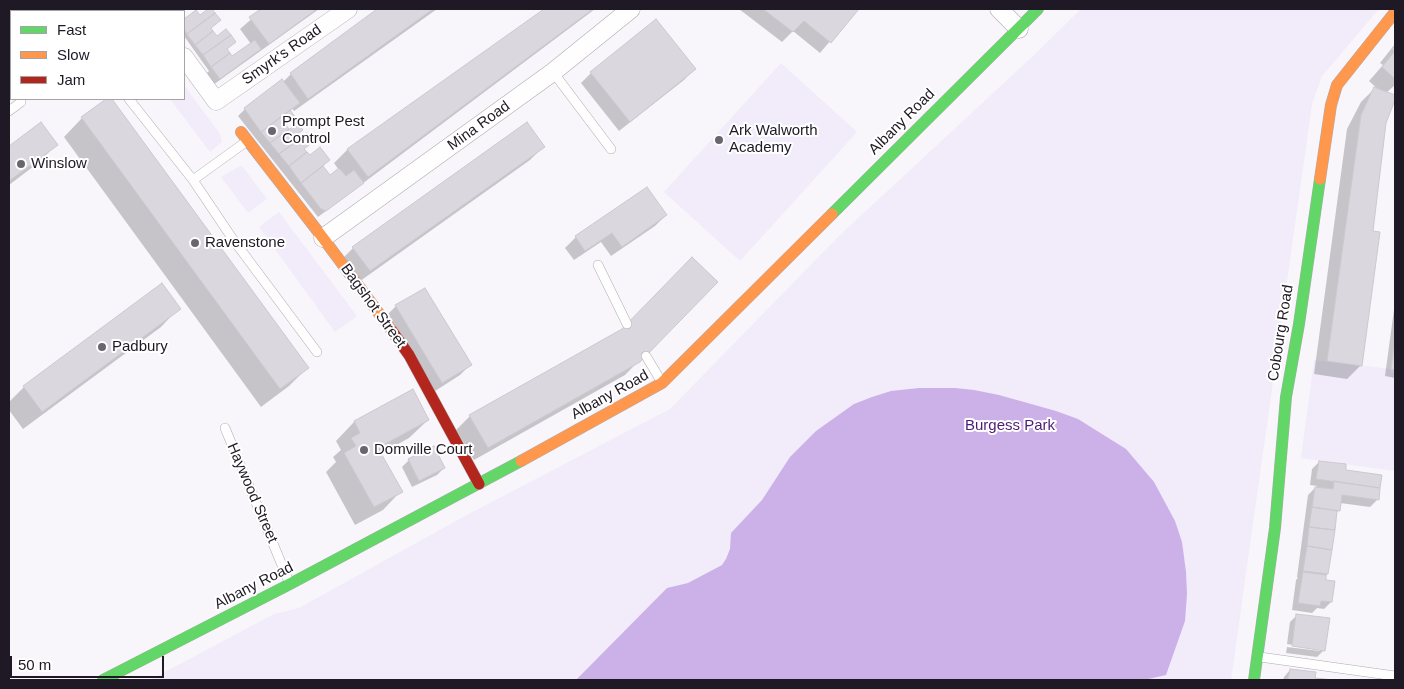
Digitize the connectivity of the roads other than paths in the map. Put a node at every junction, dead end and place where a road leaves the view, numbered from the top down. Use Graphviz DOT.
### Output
graph roads {
  1 [pos="348,9"];
  2 [pos="631,9"];
  3 [pos="999,9"];
  4 [pos="1038,9"];
  5 [pos="1395,12"];
  6 [pos="1019,29"];
  7 [pos="185,58"];
  8 [pos="553,72"];
  9 [pos="131,100"];
  10 [pos="21,102"];
  11 [pos="9,111"];
  12 [pos="244,136"];
  13 [pos="611,149"];
  14 [pos="193,180"];
  15 [pos="323,238"];
  16 [pos="598,265"];
  17 [pos="627,324"];
  18 [pos="317,352"];
  19 [pos="646,356"];
  20 [pos="662,383"];
  21 [pos="225,428"];
  22 [pos="479,484"];
  23 [pos="290,584"];
  24 [pos="1257,657"];
  25 [pos="1395,676"];
  26 [pos="1375,677"];
  27 [pos="103,680"];
  28 [pos="1254,680"];
  1 -- 7 [label="street, Smyrk's Road"];
  2 -- 8 [label="street, Mina Road"];
  3 -- 6 [label="street"];
  4 -- 6 [label="main road, Albany Road"];
  5 -- 24 [label="main road, Cobourg Road"];
  6 -- 20 [label="main road, Albany Road"];
  8 -- 13 [label="lane"];
  8 -- 15 [label="street, Mina Road"];
  9 -- 14 [label="lane"];
  10 -- 11 [label="lane"];
  12 -- 14 [label="lane, Bagshot Street"];
  12 -- 15 [label="main road, Bagshot Street"];
  14 -- 18 [label="lane"];
  15 -- 22 [label="main road, Bagshot Street"];
  16 -- 17 [label="lane"];
  19 -- 20 [label="lane"];
  20 -- 22 [label="main road, Albany Road"];
  21 -- 23 [label="lane, Haywood Street"];
  22 -- 23 [label="main road, Albany Road"];
  23 -- 27 [label="main road, Albany Road"];
  24 -- 26 [label="lane"];
  24 -- 28 [label="main road, Cobourg Road"];
  25 -- 26 [label="lane"];
}
